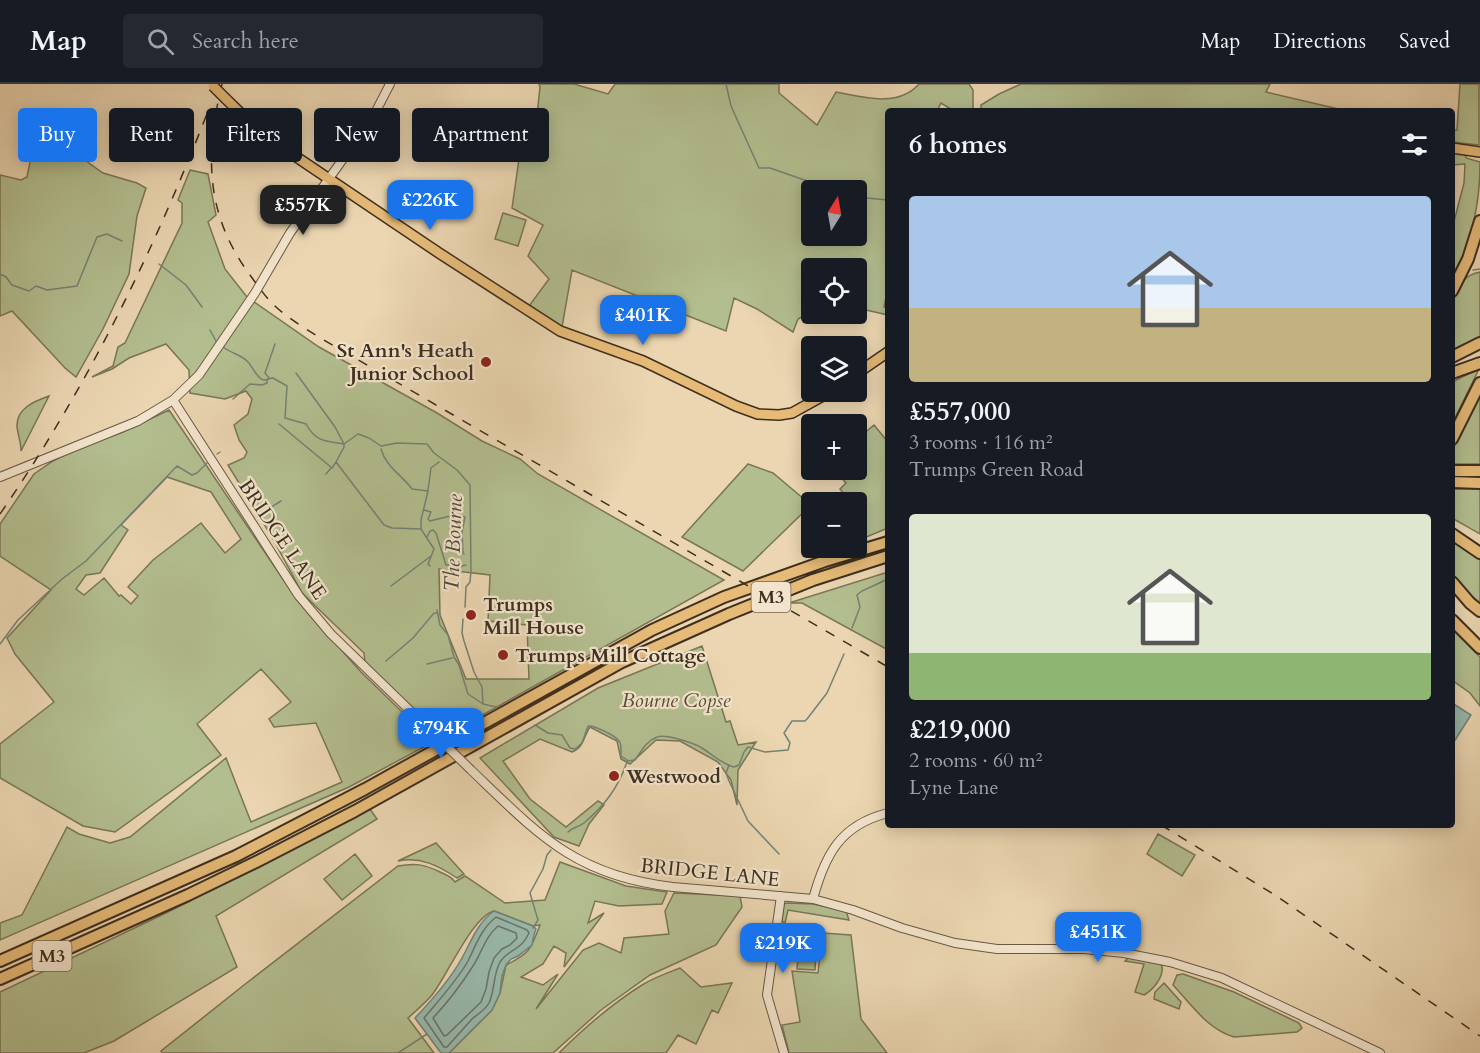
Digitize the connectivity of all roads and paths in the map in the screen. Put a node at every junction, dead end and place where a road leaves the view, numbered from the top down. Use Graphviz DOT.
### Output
graph roads {
  1 [pos="390,84"];
  2 [pos="212,85"];
  3 [pos="1455,148"];
  4 [pos="1480,152"];
  5 [pos="328,178"];
  6 [pos="1480,221"];
  7 [pos="1455,285"];
  8 [pos="1480,343"];
  9 [pos="885,354"];
  10 [pos="1455,356"];
  11 [pos="1480,363"];
  12 [pos="867,366"];
  13 [pos="1455,372"];
  14 [pos="1480,383"];
  15 [pos="173,400"];
  16 [pos="812,402"];
  17 [pos="1455,433"];
  18 [pos="1455,471"];
  19 [pos="1480,471"];
  20 [pos="0,477"];
  21 [pos="1455,483"];
  22 [pos="1480,483"];
  23 [pos="1455,536"];
  24 [pos="885,543"];
  25 [pos="1480,553"];
  26 [pos="885,557"];
  27 [pos="1455,586"];
  28 [pos="1480,611"];
  29 [pos="1455,622"];
  30 [pos="1480,648"];
  31 [pos="885,814"];
  32 [pos="781,896"];
  33 [pos="813,899"];
  34 [pos="0,961"];
  35 [pos="0,979"];
  36 [pos="784,1053"];
  37 [pos="1380,1053"];
  1 -- 5 [label="street"];
  2 -- 5 [label="main road, bridge"];
  3 -- 4 [label="main road"];
  5 -- 15 [label="street"];
  5 -- 16 [label="main road"];
  6 -- 7 [label="highway"];
  8 -- 10 [label="highway"];
  9 -- 12 [label="main road"];
  11 -- 13 [label="highway"];
  14 -- 17 [label="highway"];
  15 -- 20 [label="street"];
  15 -- 32 [label="street, BRIDGE LANE, bridge"];
  18 -- 19 [label="highway"];
  21 -- 22 [label="highway"];
  23 -- 25 [label="highway"];
  24 -- 34 [label="highway, M3"];
  26 -- 35 [label="highway, M3"];
  27 -- 28 [label="highway"];
  29 -- 30 [label="highway"];
  31 -- 33 [label="street"];
  32 -- 33 [label="street, BRIDGE LANE"];
  32 -- 36 [label="street"];
  33 -- 37 [label="street, BRIDGE LANE"];
}
